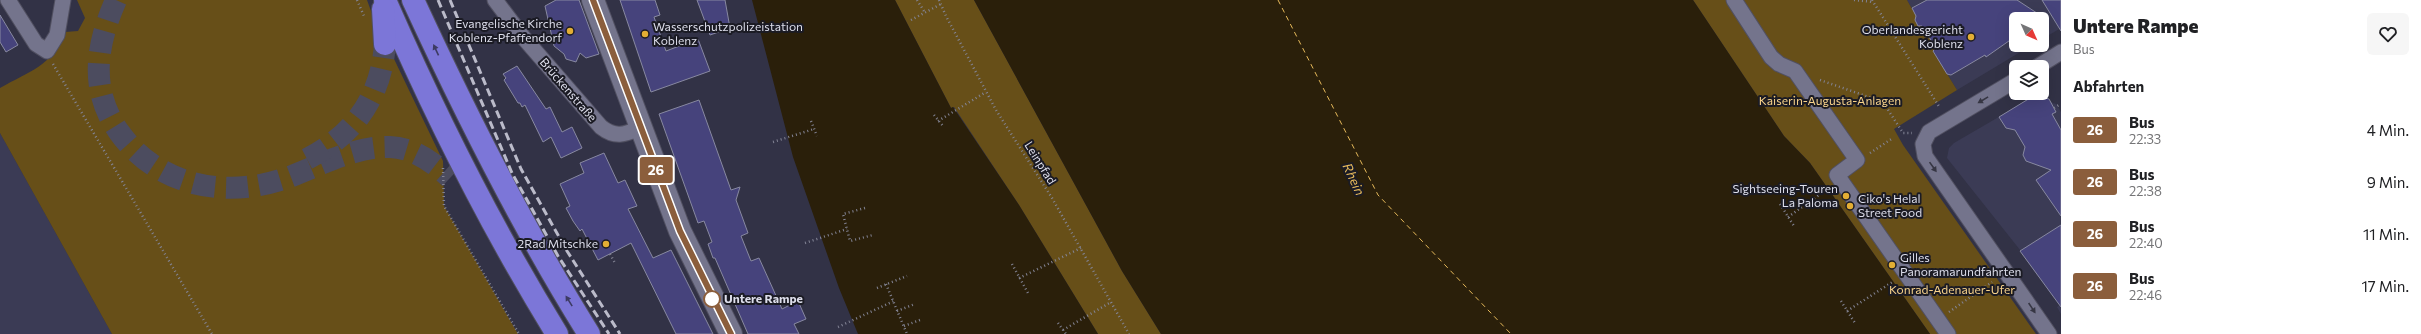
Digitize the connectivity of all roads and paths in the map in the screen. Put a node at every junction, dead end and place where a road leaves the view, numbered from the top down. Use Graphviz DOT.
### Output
graph roads {
  1 [pos="8,0"];
  2 [pos="63,0"];
  3 [pos="357,0"];
  4 [pos="381,0"];
  5 [pos="384,0"];
  6 [pos="398,0"];
  7 [pos="413,0"];
  8 [pos="494,0"];
  9 [pos="593,0"];
  10 [pos="916,0"];
  11 [pos="939,0"];
  12 [pos="1734,0"];
  13 [pos="1854,0"];
  14 [pos="1873,1"];
  15 [pos="941,4"];
  16 [pos="924,11"];
  17 [pos="911,20"];
  18 [pos="367,21"];
  19 [pos="385,44"];
  20 [pos="48,51"];
  21 [pos="2059,57"];
  22 [pos="2049,62"];
  23 [pos="1795,71"];
  24 [pos="2009,84"];
  25 [pos="986,92"];
  26 [pos="2059,105"];
  27 [pos="1941,108"];
  28 [pos="2054,108"];
  29 [pos="934,115"];
  30 [pos="811,121"];
  31 [pos="938,121"];
  32 [pos="943,126"];
  33 [pos="640,128"];
  34 [pos="814,129"];
  35 [pos="1903,133"];
  36 [pos="817,136"];
  37 [pos="1893,138"];
  38 [pos="773,142"];
  39 [pos="1858,160"];
  40 [pos="446,170"];
  41 [pos="1832,186"];
  42 [pos="1780,204"];
  43 [pos="865,208"];
  44 [pos="1788,217"];
  45 [pos="1794,226"];
  46 [pos="847,229"];
  47 [pos="873,235"];
  48 [pos="805,243"];
  49 [pos="506,247"];
  50 [pos="1081,248"];
  51 [pos="610,254"];
  52 [pos="615,263"];
  53 [pos="1012,264"];
  54 [pos="908,276"];
  55 [pos="1019,278"];
  56 [pos="1897,278"];
  57 [pos="1992,282"];
  58 [pos="886,284"];
  59 [pos="877,288"];
  60 [pos="1028,293"];
  61 [pos="894,301"];
  62 [pos="1840,301"];
  63 [pos="1111,302"];
  64 [pos="915,304"];
  65 [pos="897,311"];
  66 [pos="1847,311"];
  67 [pos="920,320"];
  68 [pos="1938,320"];
  69 [pos="1058,323"];
  70 [pos="1855,323"];
  71 [pos="904,326"];
  72 [pos="838,327"];
  73 [pos="1063,330"];
  74 [pos="212,334"];
  75 [pos="518,334"];
  76 [pos="557,334"];
  77 [pos="572,334"];
  78 [pos="589,334"];
  79 [pos="731,334"];
  80 [pos="907,334"];
  81 [pos="1066,334"];
  82 [pos="1129,334"];
  83 [pos="1948,334"];
  84 [pos="2049,334"];
  1 -- 20 [label="street"];
  2 -- 20 [label="street"];
  3 -- 18 [label="path"];
  4 -- 19 [label="highway"];
  5 -- 49 [label="highway"];
  6 -- 77 [label="highway"];
  78 -- 7 [label="highway, one-way"];
  8 -- 33 [label="street, Brückenstraße"];
  9 -- 33 [label="street"];
  10 -- 16 [label="path"];
  11 -- 15 [label="path, Leinpfad"];
  12 -- 23 [label="street"];
  13 -- 14 [label="path"];
  14 -- 27 [label="path"];
  15 -- 16 [label="path"];
  15 -- 25 [label="path, Leinpfad"];
  16 -- 17 [label="path"];
  20 -- 74 [label="path"];
  21 -- 22 [label="street"];
  23 -- 35 [label="path"];
  23 -- 39 [label="street"];
  24 -- 84 [label="street, one-way"];
  25 -- 31 [label="path"];
  25 -- 50 [label="path, Leinpfad"];
  26 -- 28 [label="path"];
  29 -- 31 [label="path"];
  30 -- 34 [label="path"];
  31 -- 32 [label="path"];
  33 -- 79 [label="street"];
  34 -- 36 [label="path"];
  34 -- 38 [label="path"];
  37 -- 39 [label="path"];
  39 -- 68 [label="street"];
  40 -- 49 [label="highway"];
  40 -- 75 [label="path"];
  41 -- 44 [label="path"];
  42 -- 44 [label="path"];
  43 -- 46 [label="path"];
  44 -- 45 [label="path"];
  46 -- 47 [label="path"];
  46 -- 48 [label="path"];
  49 -- 76 [label="highway"];
  50 -- 55 [label="path"];
  50 -- 63 [label="path, Leinpfad"];
  51 -- 52 [label="path"];
  53 -- 55 [label="path"];
  54 -- 58 [label="path"];
  55 -- 60 [label="path"];
  56 -- 66 [label="path"];
  57 -- 68 [label="path"];
  58 -- 59 [label="path"];
  58 -- 61 [label="path"];
  61 -- 65 [label="path"];
  61 -- 72 [label="path"];
  62 -- 66 [label="path"];
  63 -- 73 [label="path"];
  63 -- 82 [label="path, Leinpfad"];
  64 -- 65 [label="path"];
  65 -- 71 [label="path"];
  66 -- 70 [label="path"];
  67 -- 71 [label="path"];
  68 -- 83 [label="street"];
  69 -- 73 [label="path"];
  71 -- 80 [label="path"];
  73 -- 81 [label="path"];
}
